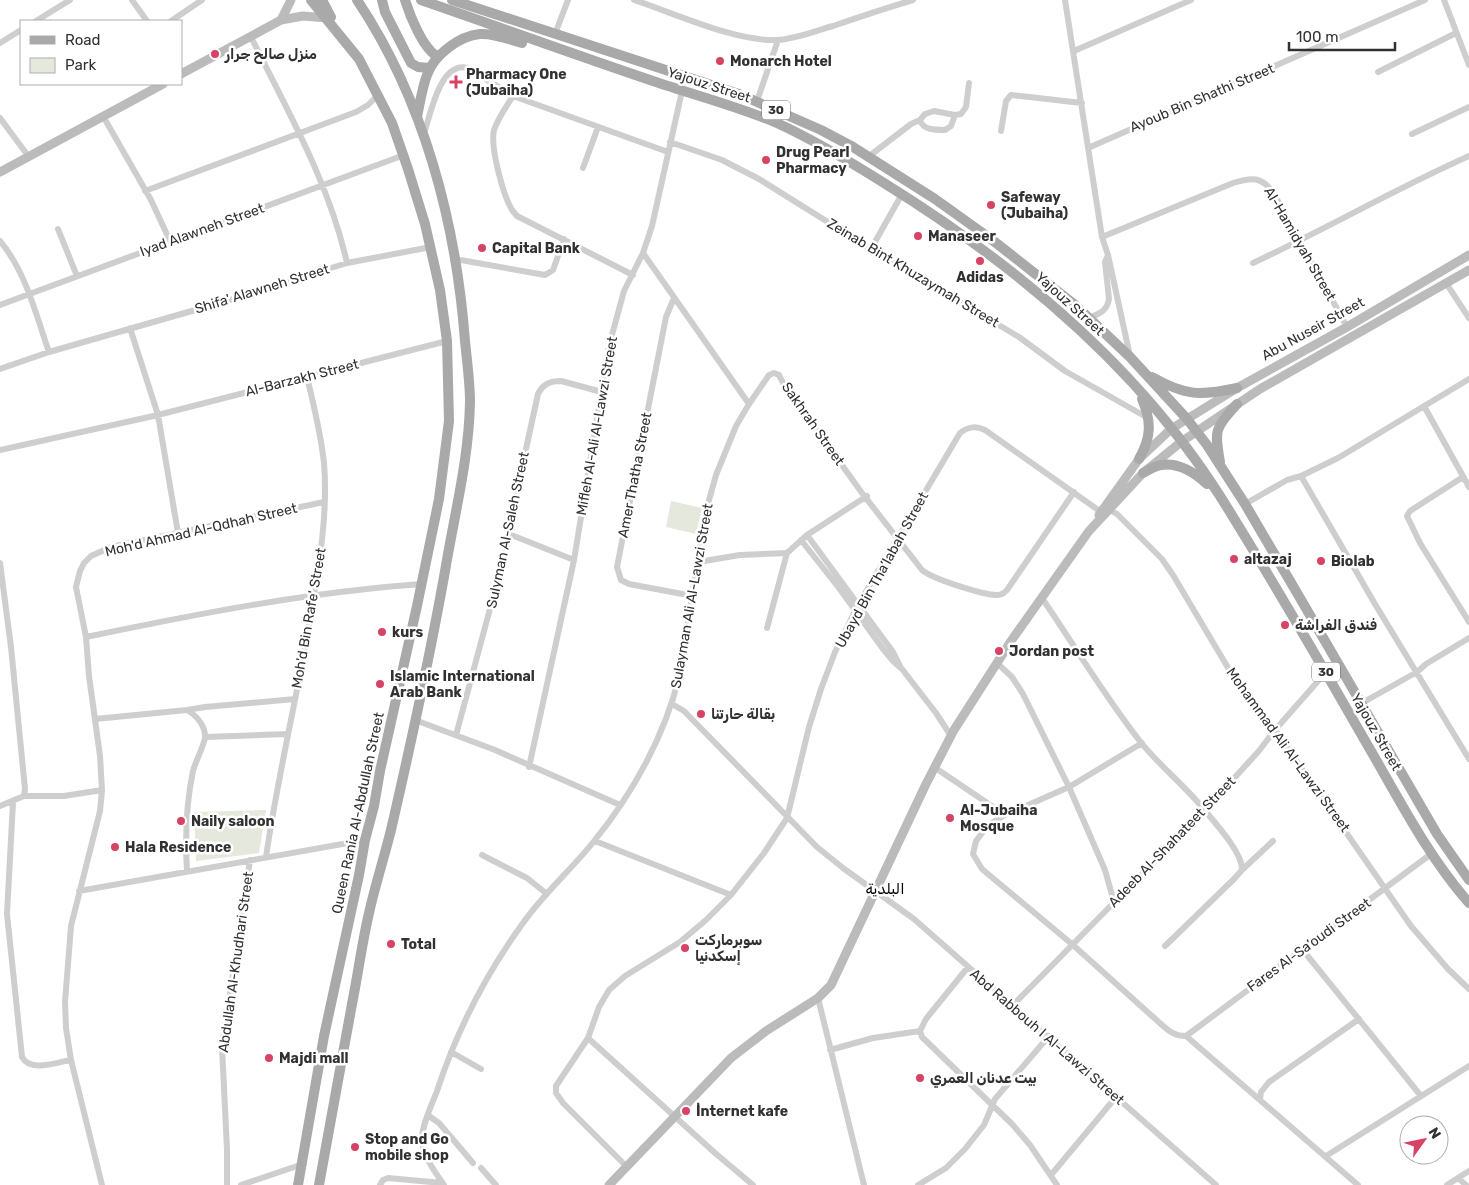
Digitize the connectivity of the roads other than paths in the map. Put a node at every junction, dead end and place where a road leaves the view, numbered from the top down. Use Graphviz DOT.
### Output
graph roads {
  1 [pos="70,0"];
  2 [pos="132,0"];
  3 [pos="202,0"];
  4 [pos="291,0"];
  5 [pos="311,0"];
  6 [pos="322,0"];
  7 [pos="357,0"];
  8 [pos="382,0"];
  9 [pos="405,0"];
  10 [pos="421,0"];
  11 [pos="452,0"];
  12 [pos="568,0"];
  13 [pos="634,0"];
  14 [pos="1065,0"];
  15 [pos="1192,0"];
  16 [pos="1425,0"];
  17 [pos="1444,0"];
  18 [pos="909,1"];
  19 [pos="326,18"];
  20 [pos="38,20"];
  21 [pos="146,20"];
  22 [pos="172,20"];
  23 [pos="281,20"];
  24 [pos="20,31"];
  25 [pos="1456,33"];
  26 [pos="555,34"];
  27 [pos="341,35"];
  28 [pos="251,37"];
  29 [pos="778,40"];
  30 [pos="0,43"];
  31 [pos="1074,51"];
  32 [pos="438,57"];
  33 [pos="592,60"];
  34 [pos="1469,65"];
  35 [pos="430,68"];
  36 [pos="1378,72"];
  37 [pos="182,73"];
  38 [pos="969,83"];
  39 [pos="161,85"];
  40 [pos="682,91"];
  41 [pos="378,95"];
  42 [pos="513,96"];
  43 [pos="757,101"];
  44 [pos="1082,103"];
  45 [pos="1469,107"];
  46 [pos="955,115"];
  47 [pos="104,116"];
  48 [pos="0,118"];
  49 [pos="416,118"];
  50 [pos="920,120"];
  51 [pos="598,127"];
  52 [pos="1001,131"];
  53 [pos="300,133"];
  54 [pos="1412,134"];
  55 [pos="423,136"];
  56 [pos="670,142"];
  57 [pos="1088,148"];
  58 [pos="668,152"];
  59 [pos="404,156"];
  60 [pos="1469,156"];
  61 [pos="29,157"];
  62 [pos="868,157"];
  63 [pos="583,168"];
  64 [pos="0,172"];
  65 [pos="322,184"];
  66 [pos="145,191"];
  67 [pos="902,194"];
  68 [pos="58,229"];
  69 [pos="1102,237"];
  70 [pos="564,239"];
  71 [pos="1301,240"];
  72 [pos="0,241"];
  73 [pos="170,241"];
  74 [pos="430,247"];
  75 [pos="870,249"];
  76 [pos="643,253"];
  77 [pos="1108,255"];
  78 [pos="1469,255"];
  79 [pos="455,259"];
  80 [pos="347,263"];
  81 [pos="1252,263"];
  82 [pos="1469,270"];
  83 [pos="633,275"];
  84 [pos="76,276"];
  85 [pos="1446,283"];
  86 [pos="29,295"];
  87 [pos="674,298"];
  88 [pos="0,305"];
  89 [pos="1089,318"];
  90 [pos="1469,318"];
  91 [pos="1348,326"];
  92 [pos="130,328"];
  93 [pos="447,341"];
  94 [pos="49,352"];
  95 [pos="1130,357"];
  96 [pos="0,369"];
  97 [pos="1144,373"];
  98 [pos="778,375"];
  99 [pos="307,377"];
  100 [pos="1469,379"];
  101 [pos="1136,387"];
  102 [pos="1237,388"];
  103 [pos="602,392"];
  104 [pos="749,404"];
  105 [pos="1237,404"];
  106 [pos="1424,406"];
  107 [pos="158,416"];
  108 [pos="1148,418"];
  109 [pos="1187,419"];
  110 [pos="969,428"];
  111 [pos="1171,429"];
  112 [pos="1197,431"];
  113 [pos="1181,442"];
  114 [pos="0,450"];
  115 [pos="1139,459"];
  116 [pos="1221,466"];
  117 [pos="1143,473"];
  118 [pos="1300,476"];
  119 [pos="1463,477"];
  120 [pos="1469,487"];
  121 [pos="1074,492"];
  122 [pos="1218,493"];
  123 [pos="868,498"];
  124 [pos="324,502"];
  125 [pos="1245,504"];
  126 [pos="1106,511"];
  127 [pos="178,533"];
  128 [pos="509,534"];
  129 [pos="807,535"];
  130 [pos="899,539"];
  131 [pos="801,540"];
  132 [pos="787,554"];
  133 [pos="574,560"];
  134 [pos="698,562"];
  135 [pos="0,563"];
  136 [pos="422,584"];
  137 [pos="314,596"];
  138 [pos="693,596"];
  139 [pos="1042,598"];
  140 [pos="857,608"];
  141 [pos="1469,622"];
  142 [pos="766,628"];
  143 [pos="86,637"];
  144 [pos="1469,638"];
  145 [pos="997,663"];
  146 [pos="1326,672"];
  147 [pos="1417,672"];
  148 [pos="295,699"];
  149 [pos="1362,703"];
  150 [pos="672,704"];
  151 [pos="187,710"];
  152 [pos="95,719"];
  153 [pos="415,720"];
  154 [pos="1275,730"];
  155 [pos="287,734"];
  156 [pos="456,735"];
  157 [pos="951,736"];
  158 [pos="205,737"];
  159 [pos="1142,743"];
  160 [pos="1469,758"];
  161 [pos="529,766"];
  162 [pos="934,767"];
  163 [pos="1069,787"];
  164 [pos="102,790"];
  165 [pos="24,796"];
  166 [pos="13,802"];
  167 [pos="620,805"];
  168 [pos="0,806"];
  169 [pos="1205,810"];
  170 [pos="1005,815"];
  171 [pos="787,818"];
  172 [pos="365,840"];
  173 [pos="595,840"];
  174 [pos="1273,841"];
  175 [pos="1431,854"];
  176 [pos="482,855"];
  177 [pos="266,857"];
  178 [pos="250,860"];
  179 [pos="1242,870"];
  180 [pos="187,871"];
  181 [pos="1469,880"];
  182 [pos="1385,889"];
  183 [pos="78,891"];
  184 [pos="876,892"];
  185 [pos="547,894"];
  186 [pos="731,895"];
  187 [pos="1114,902"];
  188 [pos="1469,903"];
  189 [pos="3,915"];
  190 [pos="1073,945"];
  191 [pos="1165,946"];
  192 [pos="1302,949"];
  193 [pos="968,967"];
  194 [pos="1469,989"];
  195 [pos="818,998"];
  196 [pos="1012,1006"];
  197 [pos="1359,1019"];
  198 [pos="920,1031"];
  199 [pos="1048,1036"];
  200 [pos="1186,1036"];
  201 [pos="588,1038"];
  202 [pos="830,1050"];
  203 [pos="451,1052"];
  204 [pos="71,1060"];
  205 [pos="1469,1066"];
  206 [pos="482,1069"];
  207 [pos="1421,1096"];
  208 [pos="1116,1097"];
  209 [pos="1260,1099"];
  210 [pos="993,1105"];
  211 [pos="428,1116"];
  212 [pos="676,1116"];
  213 [pos="1326,1156"];
  214 [pos="473,1163"];
  215 [pos="303,1164"];
  216 [pos="627,1166"];
  217 [pos="481,1168"];
  218 [pos="1469,1171"];
  219 [pos="1051,1175"];
  220 [pos="1458,1178"];
  221 [pos="443,1184"];
  222 [pos="102,1185"];
  223 [pos="227,1185"];
  224 [pos="241,1185"];
  225 [pos="298,1185"];
  226 [pos="319,1185"];
  227 [pos="380,1185"];
  228 [pos="496,1185"];
  229 [pos="609,1185"];
  230 [pos="753,1185"];
  231 [pos="864,1185"];
  232 [pos="918,1185"];
  233 [pos="1057,1185"];
  234 [pos="1216,1185"];
  235 [pos="1358,1185"];
  236 [pos="1446,1185"];
  237 [pos="1466,1185"];
  1 -- 20 [label="street"];
  2 -- 21 [label="street"];
  3 -- 22 [label="street"];
  4 -- 23 [label="street"];
  5 -- 19 [label="main road, Queen Rania Al-Abdullah Street"];
  6 -- 27 [label="main road"];
  7 -- 49 [label="main road"];
  8 -- 35 [label="main road"];
  9 -- 32 [label="main road"];
  10 -- 33 [label="main road, Yajouz Street / 30"];
  11 -- 26 [label="main road, Yajouz Street / 30"];
  12 -- 26 [label="street"];
  13 -- 29 [label="street"];
  14 -- 31 [label="street"];
  15 -- 31 [label="street"];
  16 -- 57 [label="street, Ayoub Bin Shathi Street"];
  17 -- 25 [label="street"];
  18 -- 29 [label="street"];
  19 -- 23 [label="street"];
  19 -- 27 [label="main road, Queen Rania Al-Abdullah Street"];
  23 -- 28 [label="street"];
  24 -- 30 [label="street"];
  25 -- 34 [label="street"];
  25 -- 36 [label="street"];
  26 -- 43 [label="main road, Yajouz Street / 30"];
  27 -- 41 [label="main road, Queen Rania Al-Abdullah Street"];
  28 -- 37 [label="street"];
  28 -- 53 [label="street, Shifa' Alawneh Street"];
  29 -- 43 [label="street"];
  31 -- 44 [label="street"];
  32 -- 33 [label="main road"];
  32 -- 35 [label="main road"];
  33 -- 40 [label="main road, Yajouz Street / 30"];
  35 -- 49 [label="main road"];
  38 -- 46 [label="street"];
  39 -- 47 [label="street"];
  40 -- 56 [label="street, Mifleh Al-Ali Al-Lawzi Street"];
  40 -- 67 [label="main road, Yajouz Street / 30"];
  41 -- 53 [label="street"];
  41 -- 59 [label="main road, Queen Rania Al-Abdullah Street"];
  42 -- 51 [label="street"];
  42 -- 55 [label="street"];
  42 -- 70 [label="street"];
  43 -- 62 [label="main road, Yajouz Street / 30"];
  44 -- 52 [label="street"];
  44 -- 57 [label="street"];
  45 -- 54 [label="street"];
  46 -- 50 [label="street"];
  46 -- 50 [label="street"];
  47 -- 61 [label="street"];
  47 -- 66 [label="street"];
  48 -- 61 [label="street"];
  49 -- 55 [label="main road"];
  50 -- 62 [label="street"];
  51 -- 58 [label="street"];
  51 -- 63 [label="street"];
  53 -- 65 [label="street, Shifa' Alawneh Street"];
  53 -- 66 [label="street"];
  55 -- 79 [label="main road"];
  56 -- 58 [label="street, Mifleh Al-Ali Al-Lawzi Street"];
  56 -- 75 [label="street, Zeinab Bint Khuzaymah Street"];
  57 -- 69 [label="street"];
  58 -- 76 [label="street, Mifleh Al-Ali Al-Lawzi Street"];
  59 -- 65 [label="street, Iyad Alawneh Street"];
  59 -- 74 [label="main road, Queen Rania Al-Abdullah Street"];
  60 -- 71 [label="street"];
  61 -- 64 [label="street"];
  62 -- 89 [label="main road, Yajouz Street / 30"];
  65 -- 73 [label="street, Iyad Alawneh Street"];
  65 -- 80 [label="street, Shifa' Alawneh Street"];
  66 -- 73 [label="street"];
  67 -- 75 [label="street"];
  67 -- 101 [label="main road, Yajouz Street / 30"];
  68 -- 84 [label="street"];
  69 -- 71 [label="street, Al-Hamidyah Street"];
  69 -- 77 [label="street"];
  70 -- 79 [label="street"];
  70 -- 83 [label="street"];
  71 -- 81 [label="street"];
  71 -- 91 [label="street, Al-Hamidyah Street"];
  72 -- 86 [label="street"];
  73 -- 84 [label="street, Iyad Alawneh Street"];
  74 -- 80 [label="street"];
  74 -- 93 [label="main road, Queen Rania Al-Abdullah Street"];
  75 -- 108 [label="street, Zeinab Bint Khuzaymah Street"];
  76 -- 83 [label="street, Mifleh Al-Ali Al-Lawzi Street"];
  76 -- 87 [label="street"];
  77 -- 89 [label="street"];
  77 -- 95 [label="street"];
  78 -- 91 [label="street, Abu Nuseir Street"];
  79 -- 153 [label="main road"];
  80 -- 92 [label="street, Shifa' Alawneh Street"];
  82 -- 85 [label="street, Abu Nuseir Street"];
  83 -- 103 [label="street, Mifleh Al-Ali Al-Lawzi Street"];
  84 -- 86 [label="street, Iyad Alawneh Street"];
  85 -- 90 [label="street"];
  85 -- 105 [label="street, Abu Nuseir Street"];
  86 -- 88 [label="street, Iyad Alawneh Street"];
  86 -- 94 [label="street"];
  87 -- 104 [label="street"];
  87 -- 138 [label="street, Amer Thatha Street"];
  89 -- 95 [label="main road, Yajouz Street / 30"];
  91 -- 102 [label="street, Abu Nuseir Street"];
  92 -- 94 [label="street, Shifa' Alawneh Street"];
  92 -- 107 [label="street"];
  93 -- 99 [label="street, Al-Barzakh Street"];
  93 -- 136 [label="main road, Queen Rania Al-Abdullah Street"];
  94 -- 96 [label="street, Shifa' Alawneh Street"];
  95 -- 97 [label="main road, Yajouz Street / 30"];
  97 -- 102 [label="main road"];
  97 -- 109 [label="main road, Yajouz Street / 30"];
  98 -- 104 [label="street, Sulayman Ali Al-Lawzi Street"];
  98 -- 123 [label="street, Sakhrah Street"];
  99 -- 107 [label="street, Al-Barzakh Street"];
  99 -- 124 [label="street, Moh'd Bin Rafe' Street"];
  100 -- 106 [label="street"];
  101 -- 108 [label="main road"];
  101 -- 111 [label="main road, Yajouz Street / 30"];
  102 -- 109 [label="street, Abu Nuseir Street"];
  103 -- 128 [label="street, Sulyman Al-Saleh Street"];
  103 -- 133 [label="street, Mifleh Al-Ali Al-Lawzi Street"];
  104 -- 134 [label="street, Sulayman Ali Al-Lawzi Street"];
  105 -- 112 [label="street, Abu Nuseir Street"];
  105 -- 116 [label="main road"];
  106 -- 118 [label="street"];
  106 -- 119 [label="street"];
  107 -- 114 [label="street, Al-Barzakh Street"];
  107 -- 127 [label="street"];
  108 -- 115 [label="main road"];
  109 -- 111 [label="street, Abu Nuseir Street"];
  109 -- 112 [label="main road, Yajouz Street / 30"];
  110 -- 121 [label="street, Mohammad Ali Al-Lawzi Street"];
  110 -- 130 [label="street, Ubayd Bin Tha’labah Street"];
  111 -- 113 [label="main road, Yajouz Street / 30"];
  111 -- 115 [label="street, Abu Nuseir Street"];
  112 -- 113 [label="street, Abu Nuseir Street"];
  112 -- 116 [label="main road, Yajouz Street / 30"];
  113 -- 117 [label="street, Abu Nuseir Street"];
  113 -- 122 [label="main road, Yajouz Street / 30"];
  115 -- 126 [label="street, Abu Nuseir Street"];
  116 -- 125 [label="main road, Yajouz Street / 30"];
  117 -- 122 [label="main road"];
  117 -- 126 [label="street, Abu Nuseir Street"];
  118 -- 125 [label="street"];
  118 -- 147 [label="street"];
  119 -- 120 [label="street"];
  119 -- 141 [label="street"];
  121 -- 126 [label="street, Mohammad Ali Al-Lawzi Street"];
  121 -- 130 [label="street, Sakhrah Street"];
  122 -- 146 [label="main road, Yajouz Street / 30"];
  123 -- 129 [label="street"];
  123 -- 130 [label="street, Sakhrah Street"];
  124 -- 127 [label="street, Moh'd Ahmad Al-Qdhah Street"];
  124 -- 137 [label="street, Moh'd Bin Rafe' Street"];
  125 -- 149 [label="main road, Yajouz Street / 30"];
  126 -- 139 [label="street"];
  126 -- 154 [label="street, Mohammad Ali Al-Lawzi Street"];
  127 -- 143 [label="street, Moh'd Ahmad Al-Qdhah Street"];
  128 -- 133 [label="street"];
  128 -- 156 [label="street, Sulyman Al-Saleh Street"];
  129 -- 131 [label="street"];
  129 -- 140 [label="street"];
  130 -- 140 [label="street, Ubayd Bin Tha’labah Street"];
  131 -- 132 [label="street"];
  131 -- 140 [label="street"];
  132 -- 134 [label="street"];
  132 -- 142 [label="street"];
  133 -- 161 [label="street, Mifleh Al-Ali Al-Lawzi Street"];
  134 -- 138 [label="street, Sulayman Ali Al-Lawzi Street"];
  135 -- 165 [label="street"];
  136 -- 137 [label="street"];
  136 -- 172 [label="main road, Queen Rania Al-Abdullah Street"];
  137 -- 143 [label="street"];
  137 -- 148 [label="street, Moh'd Bin Rafe' Street"];
  138 -- 150 [label="street, Sulayman Ali Al-Lawzi Street"];
  139 -- 145 [label="street"];
  139 -- 159 [label="street"];
  140 -- 157 [label="street"];
  140 -- 171 [label="street, Ubayd Bin Tha’labah Street"];
  143 -- 152 [label="street, Moh'd Ahmad Al-Qdhah Street"];
  144 -- 147 [label="street"];
  145 -- 157 [label="street"];
  145 -- 163 [label="street"];
  146 -- 154 [label="street, Adeeb Al-Shahateet Street"];
  146 -- 175 [label="main road, Yajouz Street / 30"];
  147 -- 149 [label="street"];
  147 -- 160 [label="street"];
  148 -- 151 [label="street"];
  148 -- 155 [label="street, Moh'd Bin Rafe' Street"];
  149 -- 181 [label="main road, Yajouz Street / 30"];
  150 -- 167 [label="street, Sulayman Ali Al-Lawzi Street"];
  150 -- 171 [label="street, Abd Rabbouh I Al-Lawzi Street"];
  151 -- 152 [label="street"];
  151 -- 158 [label="street"];
  152 -- 164 [label="street, Moh'd Ahmad Al-Qdhah Street"];
  153 -- 156 [label="street"];
  153 -- 226 [label="main road"];
  154 -- 169 [label="street, Adeeb Al-Shahateet Street"];
  154 -- 182 [label="street, Mohammad Ali Al-Lawzi Street"];
  155 -- 158 [label="street"];
  155 -- 177 [label="street, Moh'd Bin Rafe' Street"];
  156 -- 161 [label="street"];
  157 -- 162 [label="street"];
  158 -- 180 [label="street"];
  159 -- 163 [label="street"];
  159 -- 169 [label="street"];
  161 -- 167 [label="street"];
  162 -- 170 [label="street"];
  162 -- 184 [label="street"];
  163 -- 170 [label="street"];
  163 -- 187 [label="street"];
  164 -- 165 [label="street"];
  164 -- 183 [label="street, Moh'd Ahmad Al-Qdhah Street"];
  165 -- 166 [label="street"];
  166 -- 168 [label="street"];
  166 -- 189 [label="street"];
  167 -- 173 [label="street, Sulayman Ali Al-Lawzi Street"];
  169 -- 179 [label="street"];
  169 -- 187 [label="street, Adeeb Al-Shahateet Street"];
  170 -- 190 [label="street"];
  171 -- 184 [label="street, Abd Rabbouh I Al-Lawzi Street"];
  171 -- 186 [label="street, Ubayd Bin Tha’labah Street"];
  172 -- 177 [label="street"];
  172 -- 215 [label="main road, Queen Rania Al-Abdullah Street"];
  173 -- 185 [label="street, Sulayman Ali Al-Lawzi Street"];
  173 -- 186 [label="street"];
  174 -- 179 [label="street"];
  175 -- 182 [label="street, Fares Al-Sa’oudi Street"];
  175 -- 188 [label="main road, Yajouz Street / 30"];
  176 -- 185 [label="street"];
  177 -- 178 [label="street"];
  178 -- 180 [label="street"];
  178 -- 223 [label="street, Abdullah Al-Khudhari Street"];
  179 -- 191 [label="street"];
  180 -- 183 [label="street"];
  182 -- 192 [label="street, Fares Al-Sa’oudi Street"];
  182 -- 194 [label="street, Mohammad Ali Al-Lawzi Street"];
  183 -- 204 [label="street, Moh'd Ahmad Al-Qdhah Street"];
  184 -- 193 [label="street, Abd Rabbouh I Al-Lawzi Street"];
  184 -- 195 [label="street"];
  185 -- 203 [label="street, Sulayman Ali Al-Lawzi Street"];
  186 -- 201 [label="street, Ubayd Bin Tha’labah Street"];
  187 -- 190 [label="street, Adeeb Al-Shahateet Street"];
  189 -- 204 [label="street"];
  190 -- 196 [label="street, Adeeb Al-Shahateet Street"];
  190 -- 200 [label="street"];
  192 -- 197 [label="street"];
  192 -- 200 [label="street, Fares Al-Sa’oudi Street"];
  193 -- 196 [label="street, Abd Rabbouh I Al-Lawzi Street"];
  193 -- 198 [label="street"];
  195 -- 202 [label="street"];
  195 -- 212 [label="street"];
  196 -- 199 [label="street, Abd Rabbouh I Al-Lawzi Street"];
  197 -- 207 [label="street"];
  197 -- 209 [label="street"];
  198 -- 202 [label="street"];
  198 -- 210 [label="street"];
  199 -- 208 [label="street, Abd Rabbouh I Al-Lawzi Street"];
  199 -- 210 [label="street"];
  200 -- 209 [label="street"];
  201 -- 212 [label="street"];
  201 -- 216 [label="street, Ubayd Bin Tha’labah Street"];
  202 -- 231 [label="street"];
  203 -- 206 [label="street"];
  203 -- 211 [label="street, Sulayman Ali Al-Lawzi Street"];
  204 -- 222 [label="street, Moh'd Ahmad Al-Qdhah Street"];
  205 -- 207 [label="street"];
  207 -- 213 [label="street"];
  208 -- 219 [label="street"];
  208 -- 234 [label="street, Abd Rabbouh I Al-Lawzi Street"];
  209 -- 213 [label="street"];
  210 -- 219 [label="street"];
  210 -- 232 [label="street"];
  211 -- 214 [label="street"];
  211 -- 221 [label="street, Sulayman Ali Al-Lawzi Street"];
  212 -- 216 [label="street"];
  212 -- 230 [label="street"];
  213 -- 235 [label="street"];
  215 -- 224 [label="street"];
  215 -- 225 [label="main road, Queen Rania Al-Abdullah Street"];
  216 -- 229 [label="street"];
  217 -- 228 [label="street"];
  218 -- 220 [label="street"];
  219 -- 233 [label="street"];
  220 -- 236 [label="street"];
  220 -- 237 [label="street"];
  221 -- 227 [label="street"];
}
